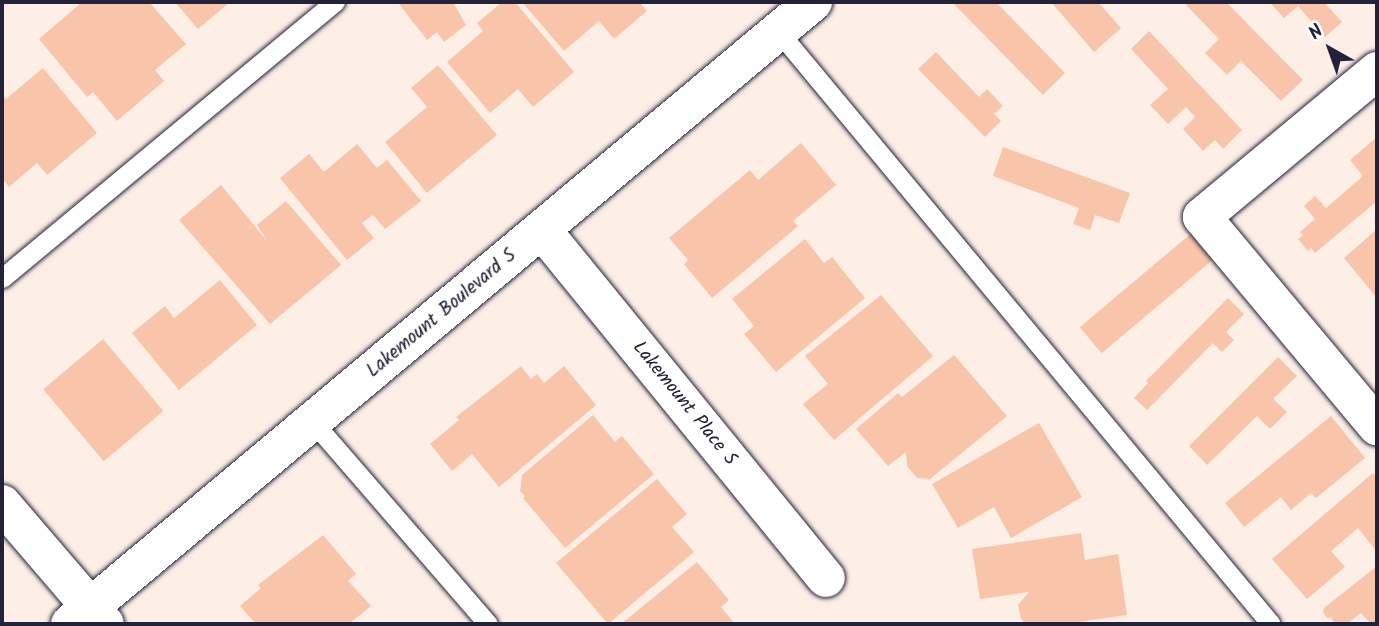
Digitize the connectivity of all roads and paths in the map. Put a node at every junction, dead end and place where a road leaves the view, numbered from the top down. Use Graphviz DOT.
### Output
graph roads {
  1 [pos="335,2"];
  2 [pos="813,2"];
  3 [pos="778,31"];
  4 [pos="1377,71"];
  5 [pos="542,230"];
  6 [pos="2,278"];
  7 [pos="313,422"];
  8 [pos="1377,426"];
  9 [pos="2,503"];
  10 [pos="826,578"];
  11 [pos="88,619"];
  12 [pos="488,624"];
  13 [pos="1269,624"];
  1 -- 6 [label="lane"];
  2 -- 3 [label="street, Lakemount Boulevard S"];
  3 -- 5 [label="street, Lakemount Boulevard S"];
  3 -- 13 [label="lane"];
  4 -- 8 [label="street"];
  5 -- 7 [label="street, Lakemount Boulevard S"];
  5 -- 10 [label="street, Lakemount Place S"];
  7 -- 11 [label="street, Lakemount Boulevard S"];
  7 -- 12 [label="lane"];
  9 -- 11 [label="street"];
}
